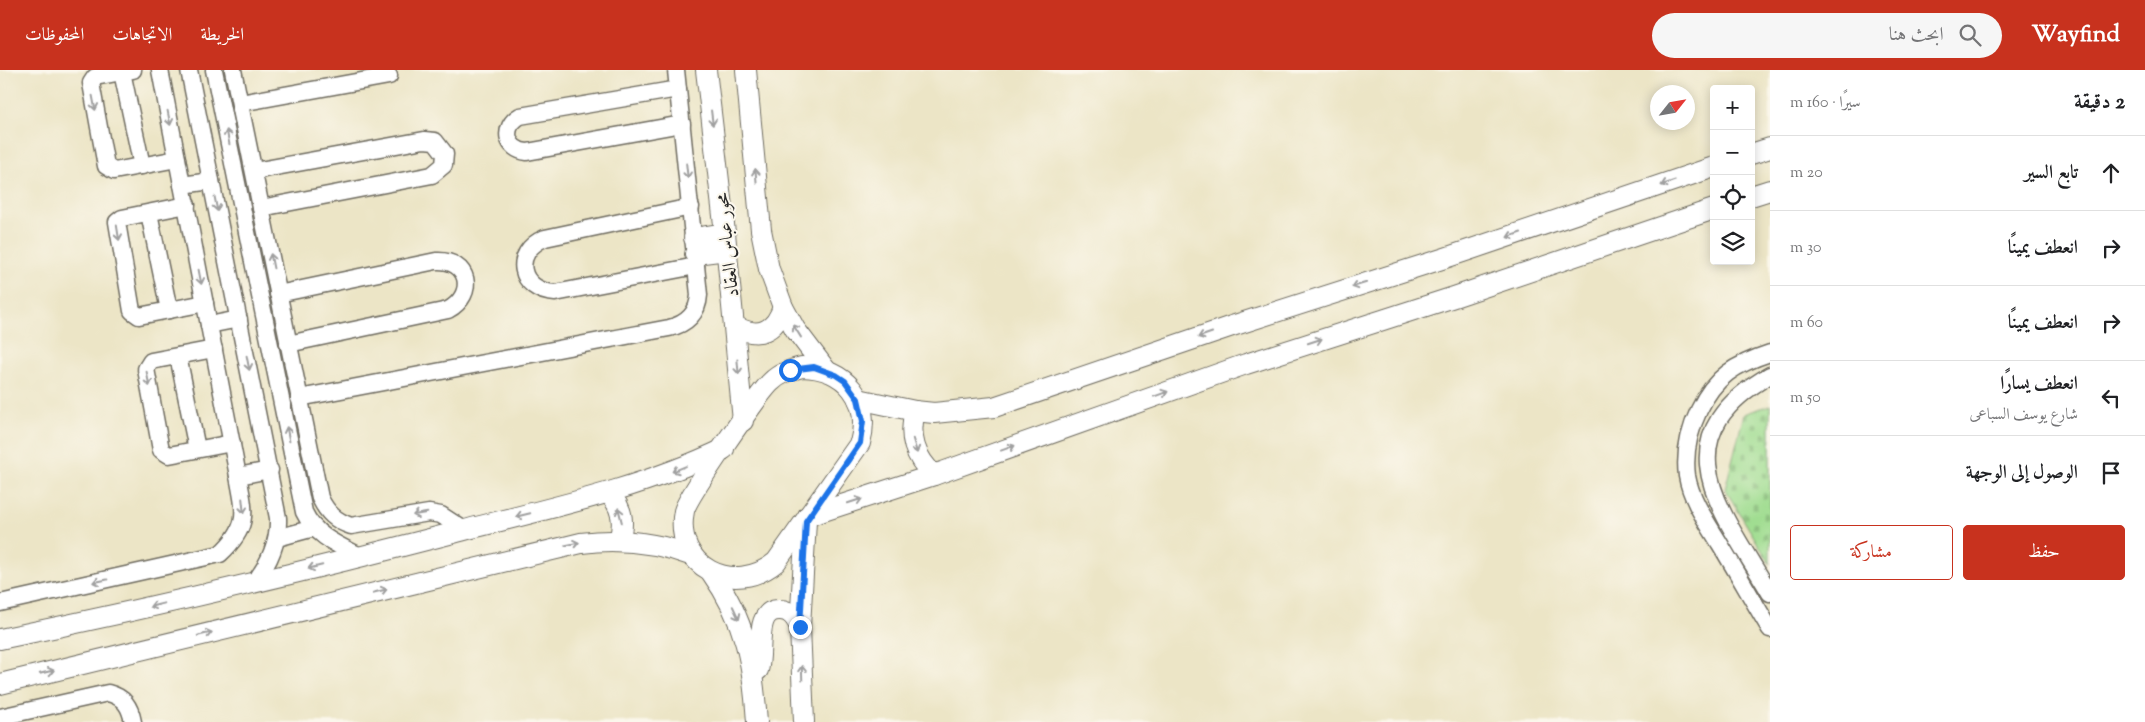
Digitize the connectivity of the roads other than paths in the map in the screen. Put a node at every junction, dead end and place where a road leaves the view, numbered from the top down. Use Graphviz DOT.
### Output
graph roads {
  1 [pos="160,70"];
  2 [pos="189,70"];
  3 [pos="214,70"];
  4 [pos="233,70"];
  5 [pos="676,70"];
  6 [pos="706,70"];
  7 [pos="746,70"];
  8 [pos="128,71"];
  9 [pos="389,76"];
  10 [pos="678,89"];
  11 [pos="240,103"];
  12 [pos="682,124"];
  13 [pos="1770,148"];
  14 [pos="1755,153"];
  15 [pos="177,159"];
  16 [pos="142,166"];
  17 [pos="1710,168"];
  18 [pos="254,171"];
  19 [pos="211,181"];
  20 [pos="182,186"];
  21 [pos="1770,190"];
  22 [pos="1755,195"];
  23 [pos="187,205"];
  24 [pos="691,207"];
  25 [pos="261,208"];
  26 [pos="1710,210"];
  27 [pos="149,212"];
  28 [pos="726,242"];
  29 [pos="695,252"];
  30 [pos="278,294"];
  31 [pos="205,303"];
  32 [pos="783,307"];
  33 [pos="169,310"];
  34 [pos="239,319"];
  35 [pos="209,325"];
  36 [pos="735,326"];
  37 [pos="288,344"];
  38 [pos="214,349"];
  39 [pos="1770,353"];
  40 [pos="178,356"];
  41 [pos="826,370"];
  42 [pos="1770,375"];
  43 [pos="299,398"];
  44 [pos="858,399"];
  45 [pos="914,412"];
  46 [pos="743,421"];
  47 [pos="308,440"];
  48 [pos="232,443"];
  49 [pos="724,449"];
  50 [pos="198,450"];
  51 [pos="295,469"];
  52 [pos="270,470"];
  53 [pos="934,475"];
  54 [pos="238,476"];
  55 [pos="298,487"];
  56 [pos="274,493"];
  57 [pos="608,493"];
  58 [pos="807,519"];
  59 [pos="314,528"];
  60 [pos="464,530"];
  61 [pos="277,538"];
  62 [pos="619,540"];
  63 [pos="360,556"];
  64 [pos="693,556"];
  65 [pos="711,572"];
  66 [pos="255,582"];
  67 [pos="1770,593"];
  68 [pos="0,603"];
  69 [pos="800,627"];
  70 [pos="1770,629"];
  71 [pos="0,639"];
  72 [pos="754,677"];
  73 [pos="0,684"];
  74 [pos="0,718"];
  75 [pos="134,722"];
  76 [pos="757,722"];
  77 [pos="804,722"];
  1 -- 15 [label="street, one-way"];
  2 -- 19 [label="street"];
  51 -- 3 [label="street, one-way"];
  4 -- 11 [label="street"];
  5 -- 10 [label="street"];
  6 -- 28 [label="main road, محور عباس العقاد, one-way"];
  32 -- 7 [label="main road, محور عباس العقاد, one-way"];
  8 -- 16 [label="street"];
  8 -- 16 [label="street, one-way"];
  9 -- 11 [label="street"];
  10 -- 12 [label="street"];
  10 -- 12 [label="street"];
  11 -- 18 [label="street"];
  12 -- 24 [label="street, one-way"];
  13 -- 14 [label="main road"];
  15 -- 16 [label="street"];
  15 -- 20 [label="street"];
  17 -- 45 [label="main road, one-way"];
  18 -- 25 [label="street"];
  18 -- 25 [label="street"];
  19 -- 20 [label="street"];
  19 -- 34 [label="street, one-way"];
  20 -- 23 [label="street"];
  21 -- 22 [label="main road"];
  23 -- 27 [label="street"];
  23 -- 31 [label="street, one-way"];
  24 -- 29 [label="street"];
  24 -- 29 [label="street"];
  30 -- 25 [label="street, one-way"];
  53 -- 26 [label="main road, one-way"];
  27 -- 33 [label="street"];
  27 -- 33 [label="street, one-way"];
  28 -- 29 [label="main road"];
  28 -- 36 [label="main road, محور عباس العقاد"];
  29 -- 43 [label="street"];
  30 -- 37 [label="street"];
  30 -- 37 [label="street"];
  31 -- 33 [label="street"];
  31 -- 35 [label="street"];
  32 -- 36 [label="main road"];
  41 -- 32 [label="main road, محور عباس العقاد, one-way"];
  34 -- 35 [label="street"];
  34 -- 52 [label="street, one-way"];
  35 -- 38 [label="street"];
  36 -- 46 [label="main road, محور عباس العقاد, one-way"];
  37 -- 43 [label="street"];
  38 -- 40 [label="street"];
  38 -- 48 [label="street"];
  39 -- 70 [label="street"];
  40 -- 50 [label="street"];
  40 -- 50 [label="street, one-way"];
  41 -- 44 [label="main road"];
  41 -- 46 [label="main road"];
  42 -- 67 [label="street"];
  43 -- 47 [label="street"];
  44 -- 45 [label="main road"];
  44 -- 58 [label="main road"];
  45 -- 53 [label="main road, one-way"];
  46 -- 49 [label="main road"];
  47 -- 51 [label="street"];
  60 -- 47 [label="street, one-way"];
  48 -- 50 [label="street"];
  48 -- 54 [label="street"];
  49 -- 57 [label="main road, one-way"];
  49 -- 64 [label="main road"];
  51 -- 55 [label="street"];
  52 -- 54 [label="street"];
  52 -- 56 [label="street"];
  58 -- 53 [label="main road, one-way"];
  54 -- 68 [label="street, one-way"];
  55 -- 56 [label="street"];
  55 -- 59 [label="street"];
  56 -- 61 [label="street"];
  57 -- 60 [label="main road, one-way"];
  62 -- 57 [label="main road, one-way"];
  58 -- 65 [label="main road"];
  58 -- 69 [label="main road"];
  59 -- 61 [label="street"];
  59 -- 63 [label="street"];
  60 -- 63 [label="main road"];
  61 -- 66 [label="street"];
  62 -- 64 [label="main road"];
  73 -- 62 [label="main road, one-way"];
  63 -- 66 [label="main road, one-way"];
  64 -- 65 [label="main road"];
  65 -- 72 [label="main road, one-way"];
  66 -- 71 [label="main road, one-way"];
  69 -- 72 [label="main road"];
  77 -- 69 [label="main road, one-way"];
  72 -- 76 [label="main road"];
  74 -- 75 [label="street"];
}
